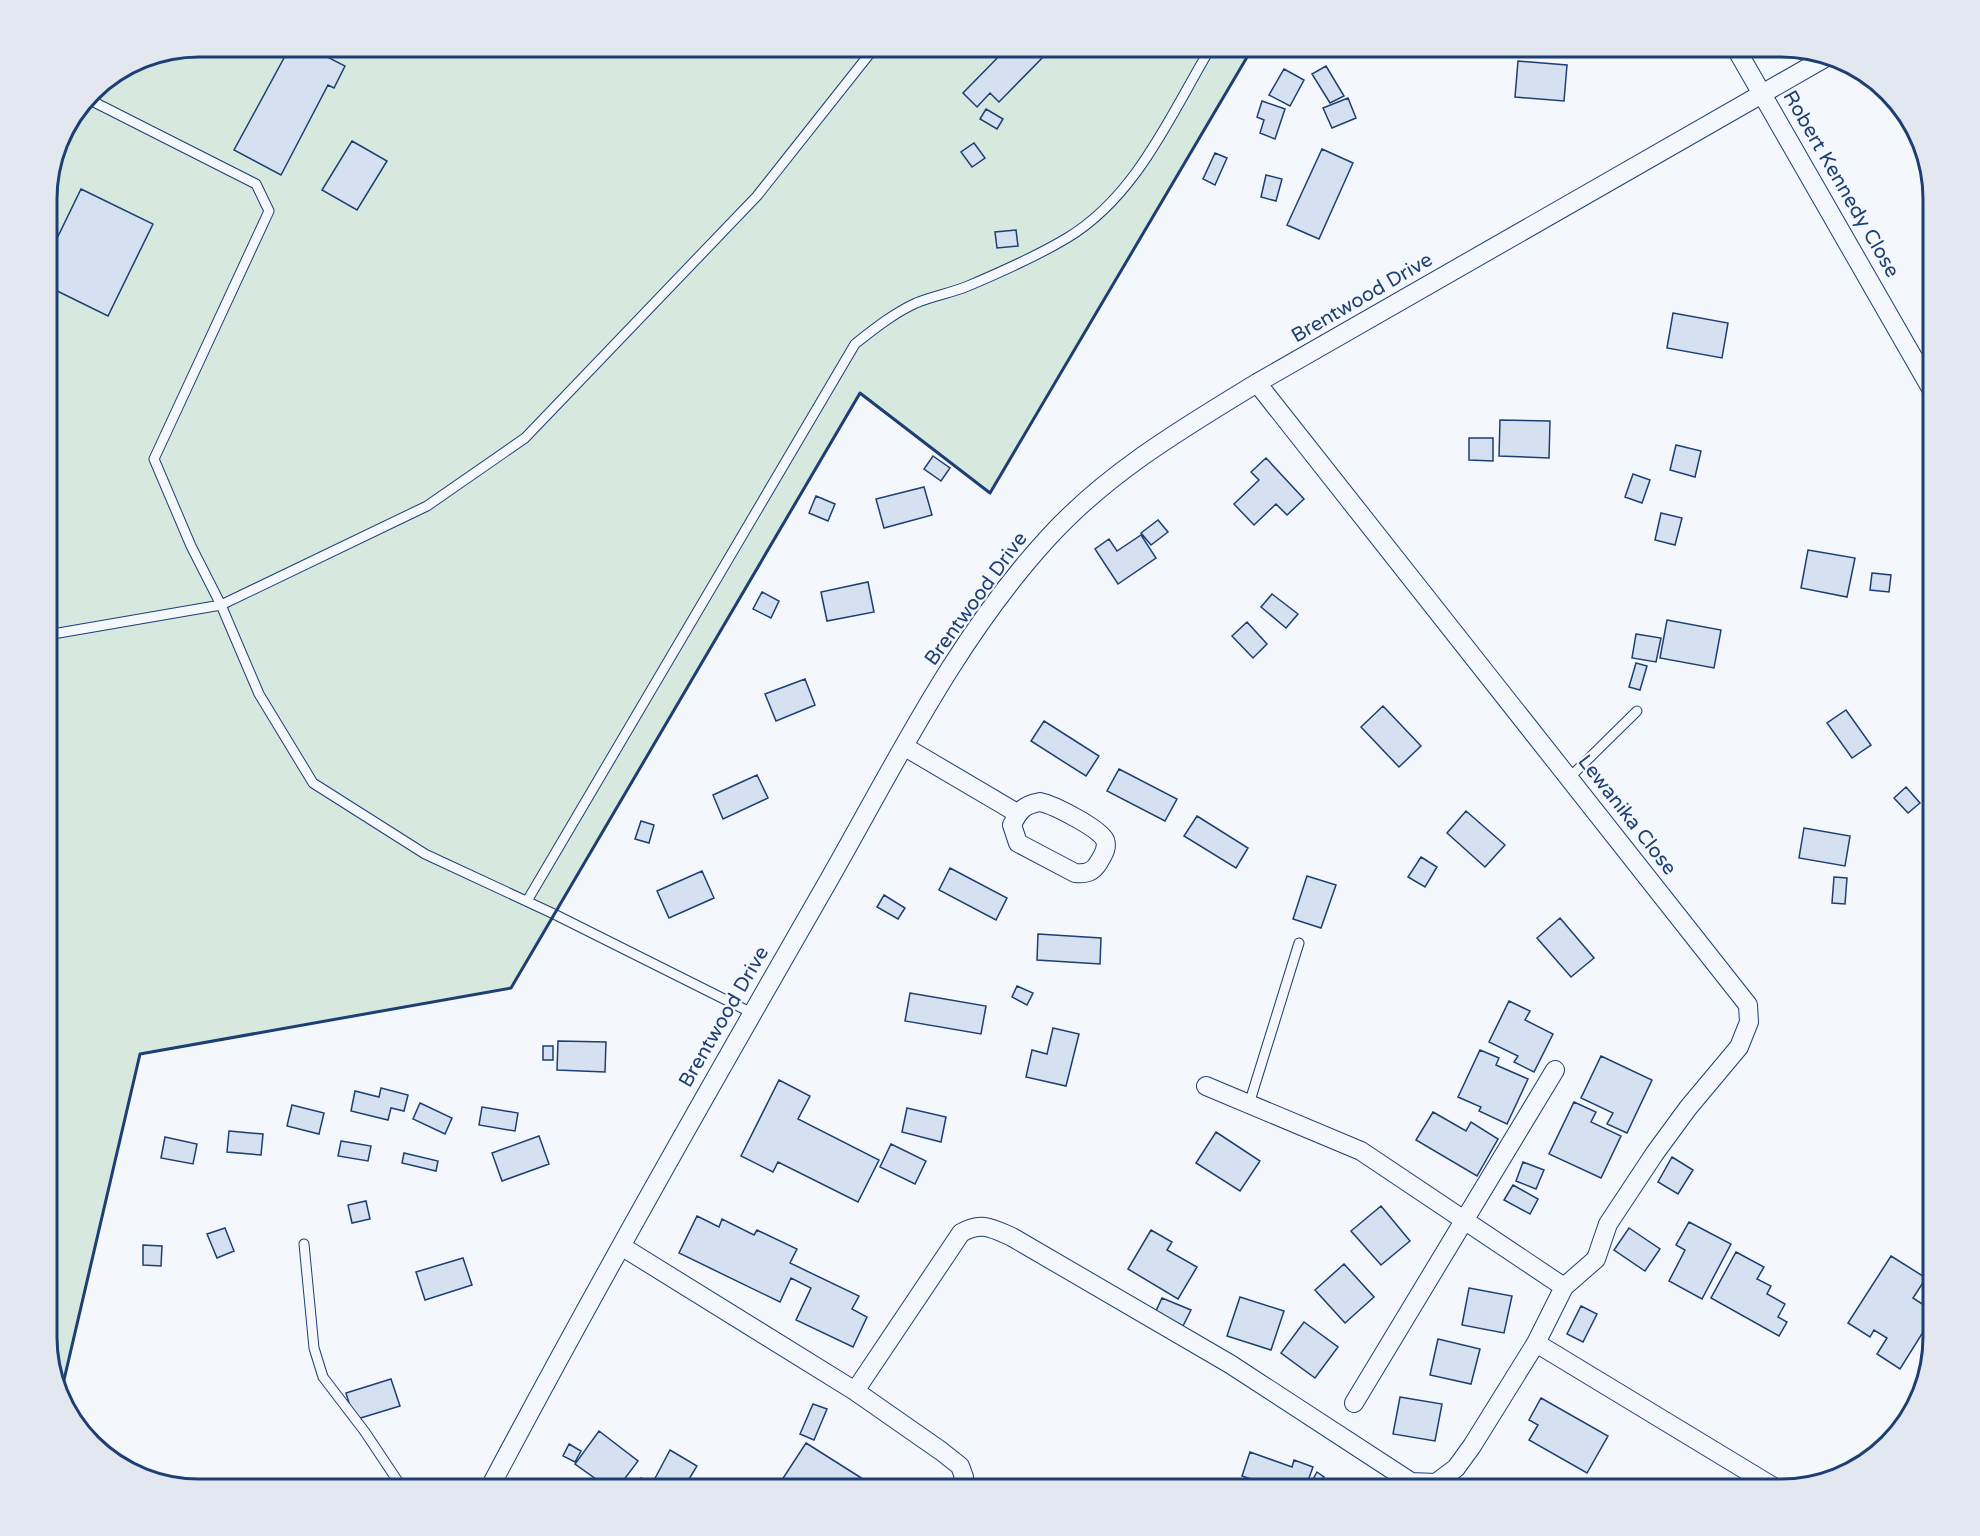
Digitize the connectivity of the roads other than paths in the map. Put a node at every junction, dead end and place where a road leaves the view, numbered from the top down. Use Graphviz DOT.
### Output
graph roads {
  1 [pos="866,57"];
  2 [pos="1205,57"];
  3 [pos="1742,57"];
  4 [pos="1818,62"];
  5 [pos="1763,93"];
  6 [pos="94,103"];
  7 [pos="1923,373"];
  8 [pos="1257,383"];
  9 [pos="221,605"];
  10 [pos="57,634"];
  11 [pos="1636,711"];
  12 [pos="904,747"];
  13 [pos="1569,778"];
  14 [pos="1017,813"];
  15 [pos="527,901"];
  16 [pos="1299,943"];
  17 [pos="752,1013"];
  18 [pos="1555,1070"];
  19 [pos="1206,1086"];
  20 [pos="1249,1104"];
  21 [pos="1466,1221"];
  22 [pos="304,1244"];
  23 [pos="621,1246"];
  24 [pos="1564,1287"];
  25 [pos="1536,1343"];
  26 [pos="855,1391"];
  27 [pos="1354,1403"];
  28 [pos="396,1479"];
  29 [pos="495,1479"];
  30 [pos="963,1479"];
  31 [pos="1406,1479"];
  32 [pos="1441,1479"];
  33 [pos="1759,1479"];
  1 -- 9 [label="lane"];
  2 -- 15 [label="lane"];
  3 -- 5 [label="street, Robert Kennedy Close"];
  4 -- 5 [label="street, Brentwood Drive"];
  5 -- 7 [label="street, Robert Kennedy Close"];
  5 -- 8 [label="street, Brentwood Drive"];
  6 -- 9 [label="lane"];
  8 -- 12 [label="street, Brentwood Drive"];
  8 -- 13 [label="street, Lewanika Close"];
  9 -- 10 [label="lane"];
  9 -- 15 [label="lane"];
  11 -- 13 [label="lane"];
  12 -- 14 [label="street"];
  12 -- 17 [label="street, Brentwood Drive"];
  13 -- 24 [label="street, Lewanika Close"];
  14 -- 14 [label="street"];
  15 -- 17 [label="lane"];
  16 -- 20 [label="lane"];
  17 -- 23 [label="street, Brentwood Drive"];
  18 -- 21 [label="street"];
  19 -- 20 [label="street"];
  20 -- 21 [label="street"];
  21 -- 24 [label="street"];
  21 -- 27 [label="street"];
  22 -- 28 [label="lane"];
  23 -- 26 [label="street"];
  23 -- 29 [label="street, Brentwood Drive"];
  24 -- 25 [label="street"];
  25 -- 32 [label="street"];
  25 -- 33 [label="street"];
  26 -- 30 [label="street"];
  26 -- 31 [label="street"];
}
